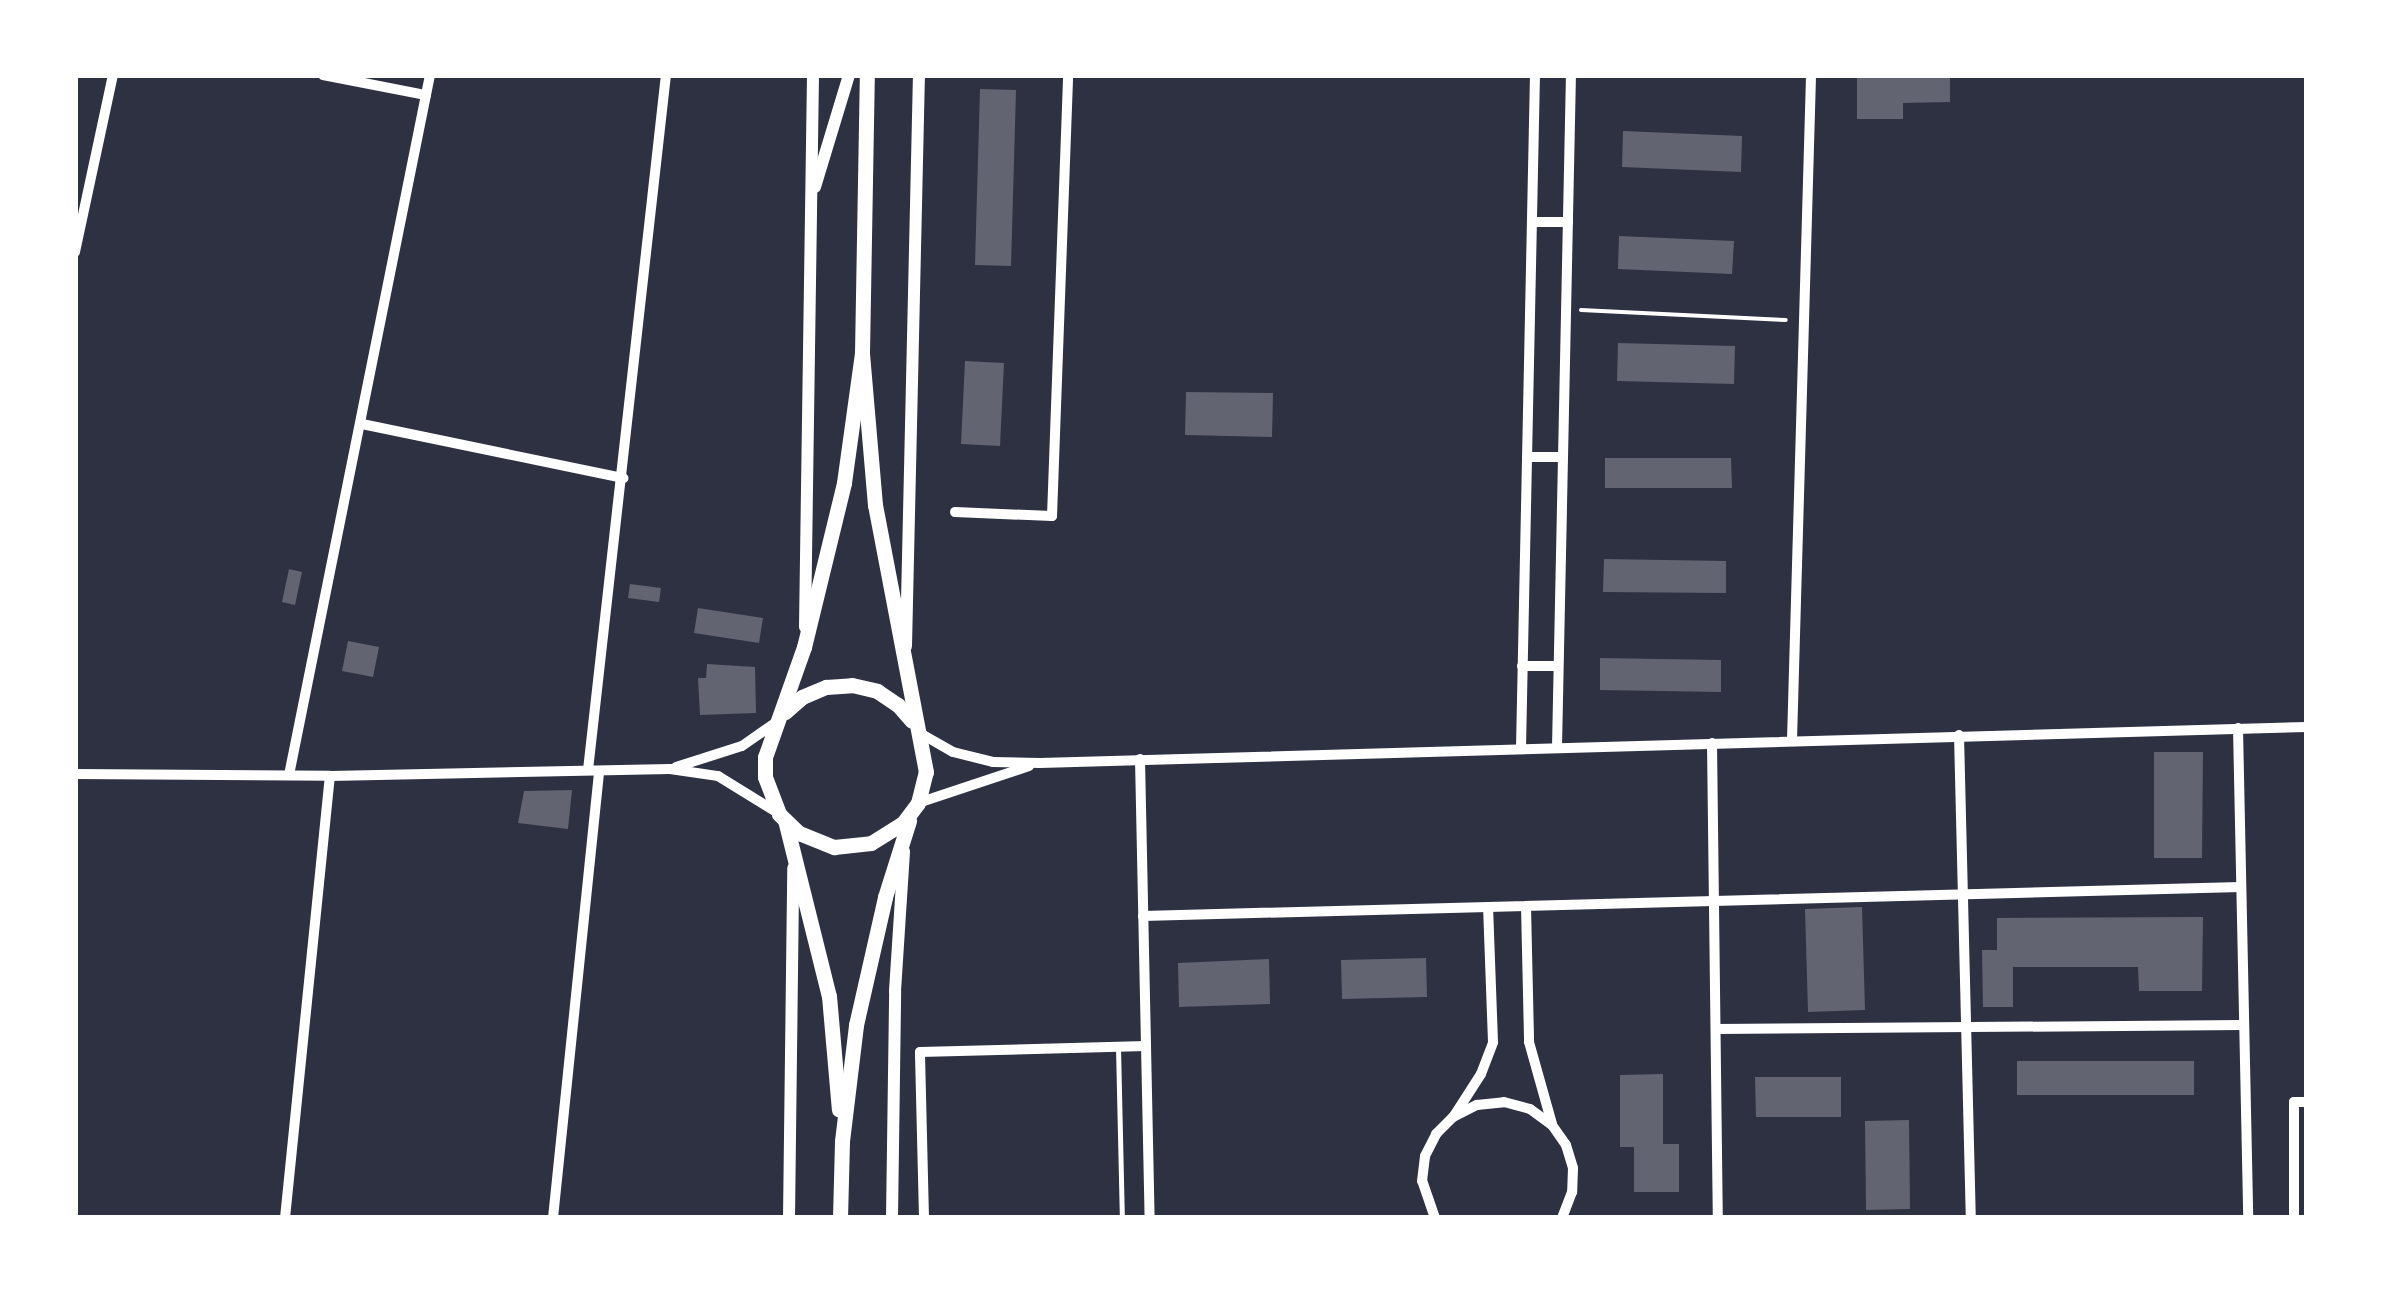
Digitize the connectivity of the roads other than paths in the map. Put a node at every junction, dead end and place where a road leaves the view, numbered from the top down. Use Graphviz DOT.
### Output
graph roads {
  1 [pos="113,75"];
  2 [pos="323,75"];
  3 [pos="430,75"];
  4 [pos="666,75"];
  5 [pos="813,75"];
  6 [pos="849,75"];
  7 [pos="867,75"];
  8 [pos="919,75"];
  9 [pos="1068,75"];
  10 [pos="1535,75"];
  11 [pos="1571,75"];
  12 [pos="1811,75"];
  13 [pos="426,95"];
  14 [pos="810,203"];
  15 [pos="1532,222"];
  16 [pos="1568,222"];
  17 [pos="75,252"];
  18 [pos="862,353"];
  19 [pos="362,424"];
  20 [pos="1527,457"];
  21 [pos="1563,458"];
  22 [pos="622,478"];
  23 [pos="954,512"];
  24 [pos="804,646"];
  25 [pos="1522,666"];
  26 [pos="1558,666"];
  27 [pos="906,679"];
  28 [pos="781,717"];
  29 [pos="2307,727"];
  30 [pos="917,728"];
  31 [pos="2238,728"];
  32 [pos="1959,736"];
  33 [pos="1792,740"];
  34 [pos="1712,743"];
  35 [pos="1557,747"];
  36 [pos="1521,748"];
  37 [pos="1140,759"];
  38 [pos="1040,763"];
  39 [pos="670,769"];
  40 [pos="593,770"];
  41 [pos="75,774"];
  42 [pos="289,775"];
  43 [pos="330,776"];
  44 [pos="916,806"];
  45 [pos="782,817"];
  46 [pos="905,831"];
  47 [pos="793,856"];
  48 [pos="2241,887"];
  49 [pos="1963,894"];
  50 [pos="1714,901"];
  51 [pos="1526,906"];
  52 [pos="1488,907"];
  53 [pos="1143,916"];
  54 [pos="2244,1025"];
  55 [pos="1966,1027"];
  56 [pos="1716,1029"];
  57 [pos="1146,1046"];
  58 [pos="1118,1047"];
  59 [pos="2307,1102"];
  60 [pos="1453,1117"];
  61 [pos="1552,1125"];
  62 [pos="842,1141"];
  63 [pos="1563,1217"];
  64 [pos="286,1218"];
  65 [pos="553,1218"];
  66 [pos="789,1218"];
  67 [pos="840,1218"];
  68 [pos="892,1218"];
  69 [pos="924,1218"];
  70 [pos="1122,1218"];
  71 [pos="1150,1218"];
  72 [pos="1434,1218"];
  73 [pos="1718,1218"];
  74 [pos="1971,1218"];
  75 [pos="2248,1218"];
  76 [pos="2294,1218"];
  1 -- 17 [label="street"];
  2 -- 13 [label="street"];
  3 -- 13 [label="street"];
  4 -- 22 [label="street"];
  5 -- 14 [label="street"];
  6 -- 14 [label="street"];
  7 -- 18 [label="main road"];
  8 -- 27 [label="street"];
  9 -- 23 [label="street"];
  10 -- 15 [label="street"];
  11 -- 16 [label="street"];
  12 -- 33 [label="street"];
  13 -- 19 [label="street"];
  14 -- 24 [label="street"];
  15 -- 16 [label="street"];
  15 -- 20 [label="street"];
  16 -- 21 [label="street"];
  18 -- 24 [label="main road"];
  18 -- 27 [label="main road"];
  19 -- 22 [label="street"];
  19 -- 42 [label="street"];
  20 -- 21 [label="street"];
  20 -- 25 [label="street"];
  21 -- 26 [label="street"];
  22 -- 40 [label="street"];
  24 -- 28 [label="main road"];
  25 -- 26 [label="street"];
  25 -- 36 [label="street"];
  26 -- 35 [label="street"];
  27 -- 30 [label="main road"];
  28 -- 30 [label="main road"];
  28 -- 39 [label="street"];
  28 -- 45 [label="main road"];
  29 -- 31 [label="street"];
  30 -- 38 [label="street"];
  30 -- 44 [label="main road"];
  31 -- 32 [label="street"];
  31 -- 48 [label="street"];
  32 -- 33 [label="street"];
  32 -- 49 [label="street"];
  33 -- 34 [label="street"];
  34 -- 35 [label="street"];
  34 -- 50 [label="street"];
  35 -- 36 [label="street"];
  36 -- 37 [label="street"];
  37 -- 38 [label="street"];
  37 -- 53 [label="street"];
  38 -- 44 [label="street"];
  39 -- 40 [label="street"];
  39 -- 45 [label="street"];
  40 -- 43 [label="street"];
  40 -- 65 [label="street"];
  41 -- 42 [label="street"];
  42 -- 43 [label="street"];
  43 -- 64 [label="street"];
  44 -- 45 [label="main road"];
  44 -- 46 [label="main road"];
  45 -- 47 [label="main road"];
  46 -- 62 [label="main road"];
  46 -- 68 [label="street"];
  47 -- 62 [label="main road"];
  47 -- 66 [label="street"];
  48 -- 49 [label="street"];
  48 -- 54 [label="street"];
  49 -- 50 [label="street"];
  49 -- 55 [label="street"];
  50 -- 51 [label="street"];
  50 -- 56 [label="street"];
  51 -- 52 [label="street"];
  51 -- 61 [label="street"];
  52 -- 53 [label="street"];
  52 -- 60 [label="street"];
  53 -- 57 [label="street"];
  54 -- 55 [label="street"];
  54 -- 75 [label="street"];
  55 -- 56 [label="street"];
  55 -- 74 [label="street"];
  56 -- 73 [label="street"];
  57 -- 58 [label="street"];
  57 -- 71 [label="street"];
  58 -- 69 [label="street"];
  58 -- 70 [label="lane"];
  59 -- 76 [label="street"];
  60 -- 61 [label="street"];
  60 -- 72 [label="street"];
  61 -- 63 [label="street"];
  62 -- 67 [label="main road"];
}
